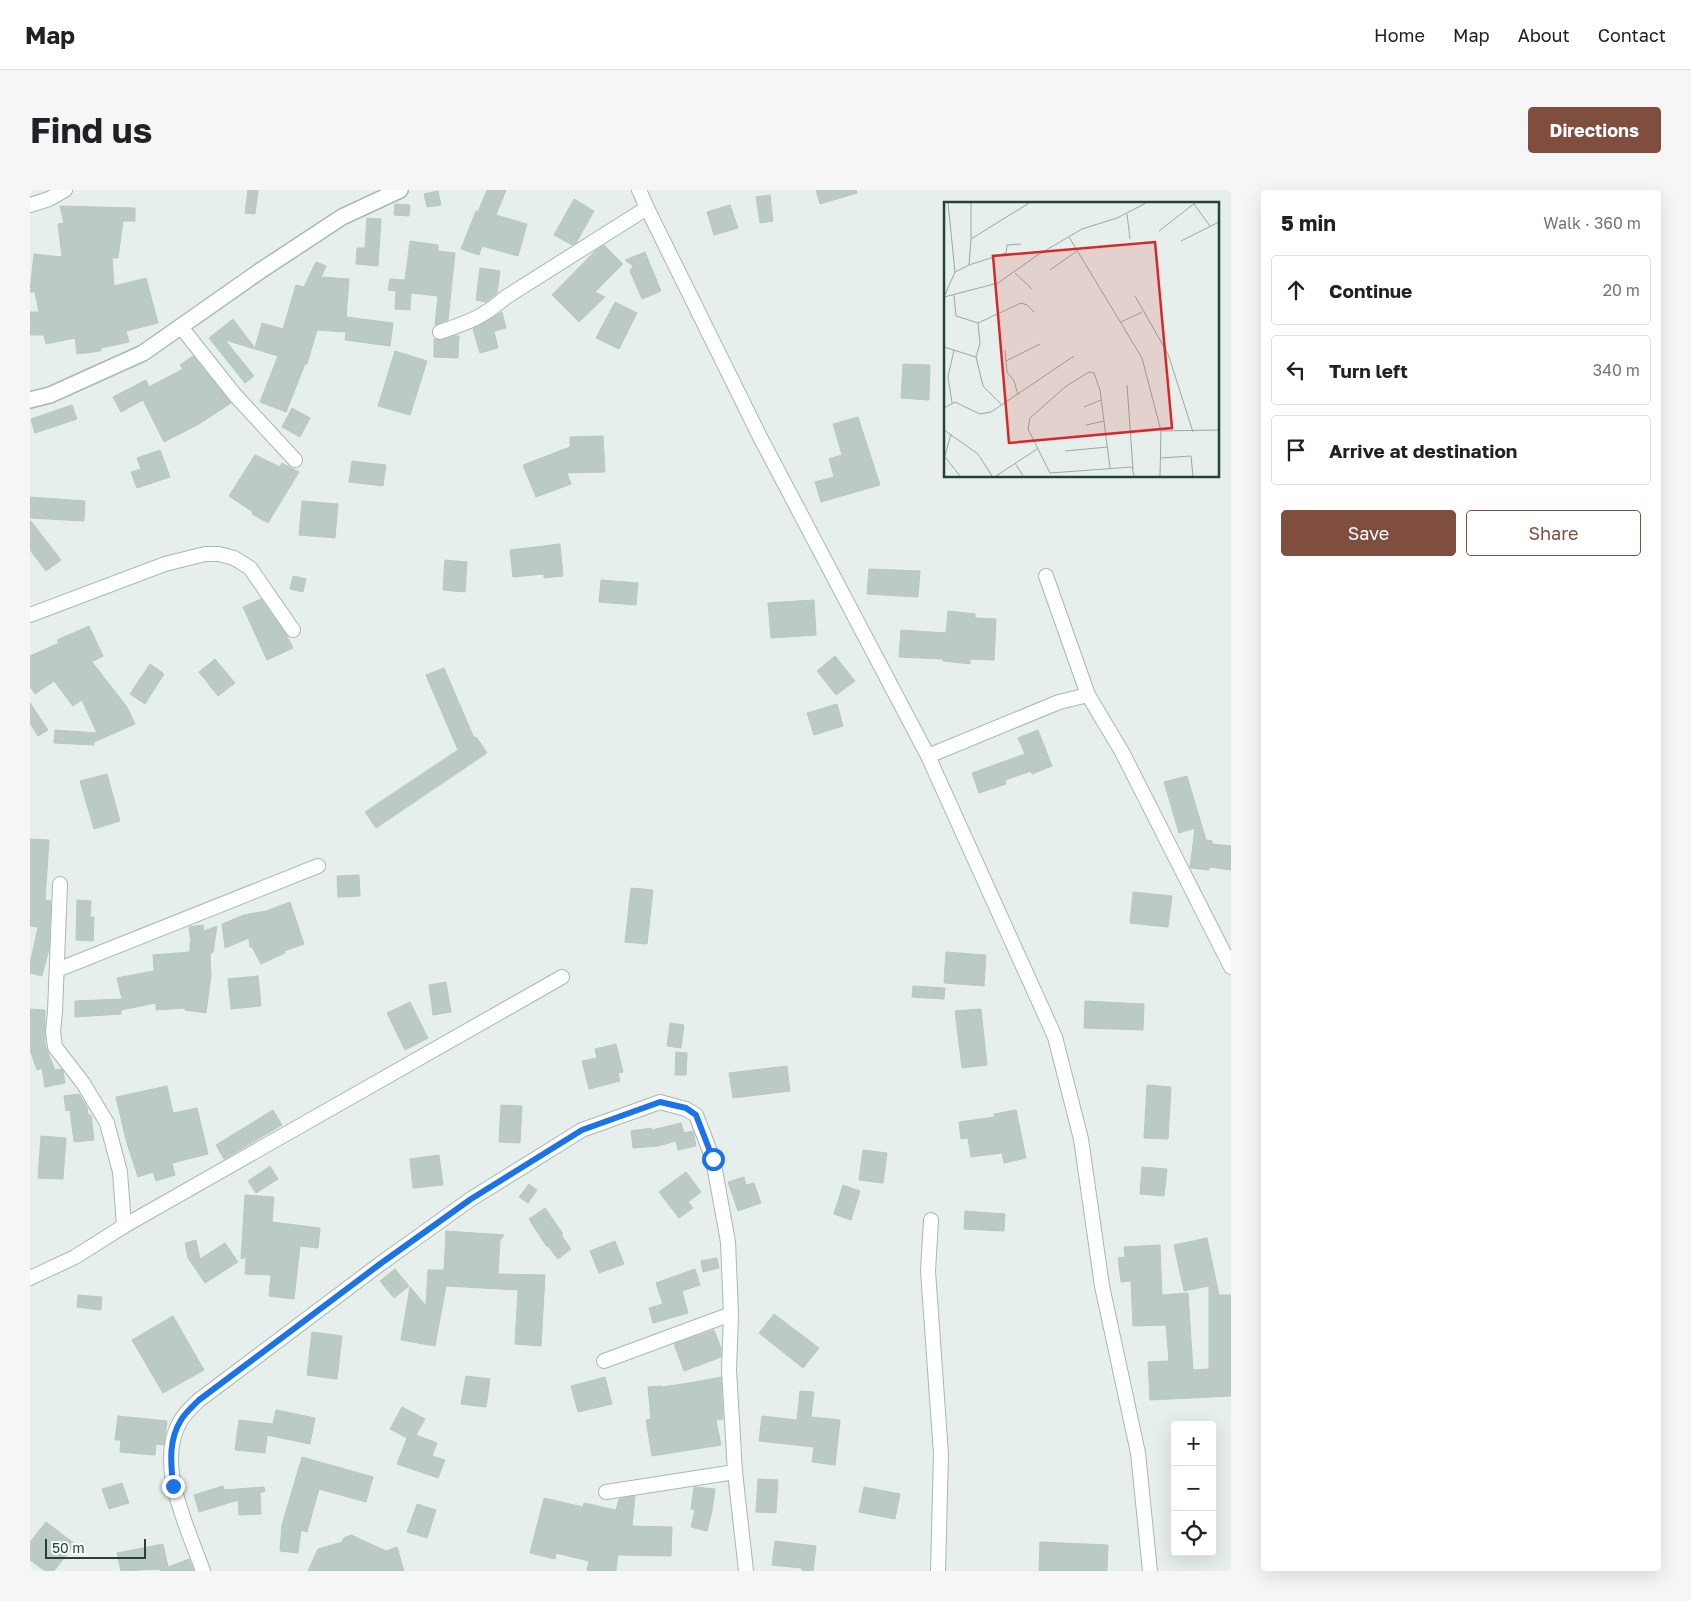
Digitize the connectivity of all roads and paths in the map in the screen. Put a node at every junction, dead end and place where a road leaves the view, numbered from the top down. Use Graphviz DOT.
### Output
graph roads {
  1 [pos="65,190"];
  2 [pos="400,190"];
  3 [pos="639,190"];
  4 [pos="30,205"];
  5 [pos="647,208"];
  6 [pos="181,327"];
  7 [pos="440,332"];
  8 [pos="30,400"];
  9 [pos="295,460"];
  10 [pos="1046,576"];
  11 [pos="30,615"];
  12 [pos="294,630"];
  13 [pos="1088,695"];
  14 [pos="928,756"];
  15 [pos="318,866"];
  16 [pos="60,884"];
  17 [pos="1231,966"];
  18 [pos="57,970"];
  19 [pos="562,977"];
  20 [pos="931,1220"];
  21 [pos="124,1226"];
  22 [pos="30,1278"];
  23 [pos="731,1314"];
  24 [pos="604,1360"];
  25 [pos="735,1472"];
  26 [pos="606,1492"];
  27 [pos="203,1571"];
  28 [pos="746,1571"];
  29 [pos="938,1571"];
  30 [pos="1150,1571"];
  1 -- 4 [label="street"];
  2 -- 6 [label="street"];
  3 -- 5 [label="street"];
  5 -- 7 [label="street"];
  5 -- 14 [label="street"];
  6 -- 8 [label="street"];
  6 -- 9 [label="street"];
  10 -- 13 [label="street"];
  11 -- 12 [label="street"];
  13 -- 14 [label="street"];
  13 -- 17 [label="street"];
  14 -- 30 [label="street"];
  15 -- 18 [label="street"];
  16 -- 18 [label="street"];
  18 -- 21 [label="street"];
  19 -- 21 [label="street"];
  20 -- 29 [label="street"];
  21 -- 22 [label="street"];
  23 -- 24 [label="street"];
  23 -- 25 [label="street"];
  23 -- 27 [label="street"];
  25 -- 26 [label="street"];
  25 -- 28 [label="street"];
}
